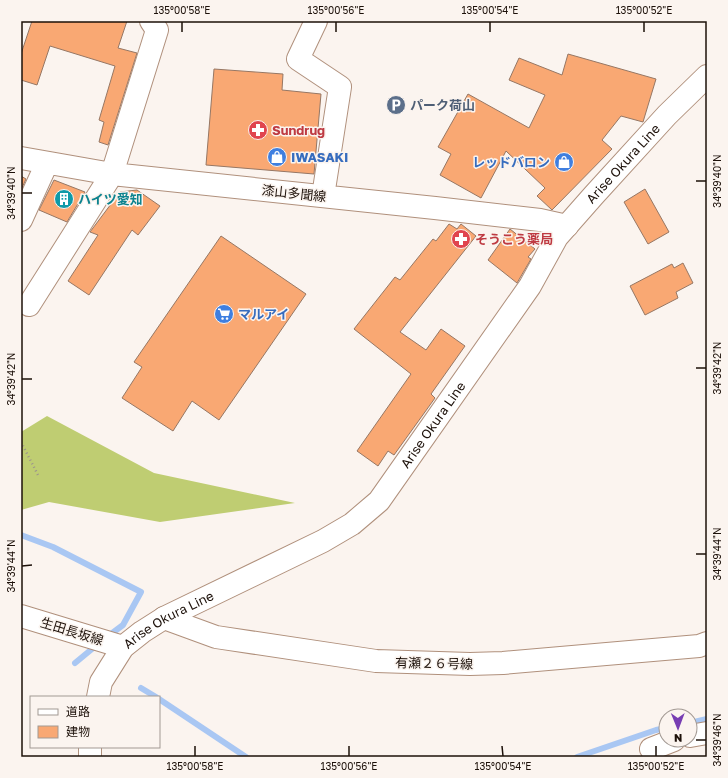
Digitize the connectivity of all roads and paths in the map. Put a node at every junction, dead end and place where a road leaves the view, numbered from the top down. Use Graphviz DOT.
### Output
graph roads {
  1 [pos="151,21"];
  2 [pos="316,21"];
  3 [pos="707,76"];
  4 [pos="21,158"];
  5 [pos="47,163"];
  6 [pos="112,174"];
  7 [pos="323,196"];
  8 [pos="21,220"];
  9 [pos="567,226"];
  10 [pos="29,305"];
  11 [pos="21,442"];
  12 [pos="38,476"];
  13 [pos="21,616"];
  14 [pos="164,618"];
  15 [pos="707,643"];
  16 [pos="123,647"];
  17 [pos="98,696"];
  18 [pos="658,746"];
  19 [pos="651,749"];
  1 -- 6 [label="street"];
  2 -- 7 [label="street"];
  3 -- 9 [label="street, Arise Okura Line"];
  4 -- 5 [label="street, 漆山多聞線"];
  5 -- 6 [label="street, 漆山多聞線"];
  5 -- 8 [label="street"];
  6 -- 7 [label="street, 漆山多聞線"];
  6 -- 10 [label="street"];
  7 -- 9 [label="street, 漆山多聞線"];
  9 -- 14 [label="street, Arise Okura Line"];
  11 -- 12 [label="path"];
  13 -- 16 [label="street, 生田長坂線"];
  14 -- 15 [label="street, 有瀬２６号線"];
  14 -- 16 [label="street, Arise Okura Line"];
  16 -- 17 [label="street, Arise Okura Line"];
  18 -- 19 [label="street"];
}
